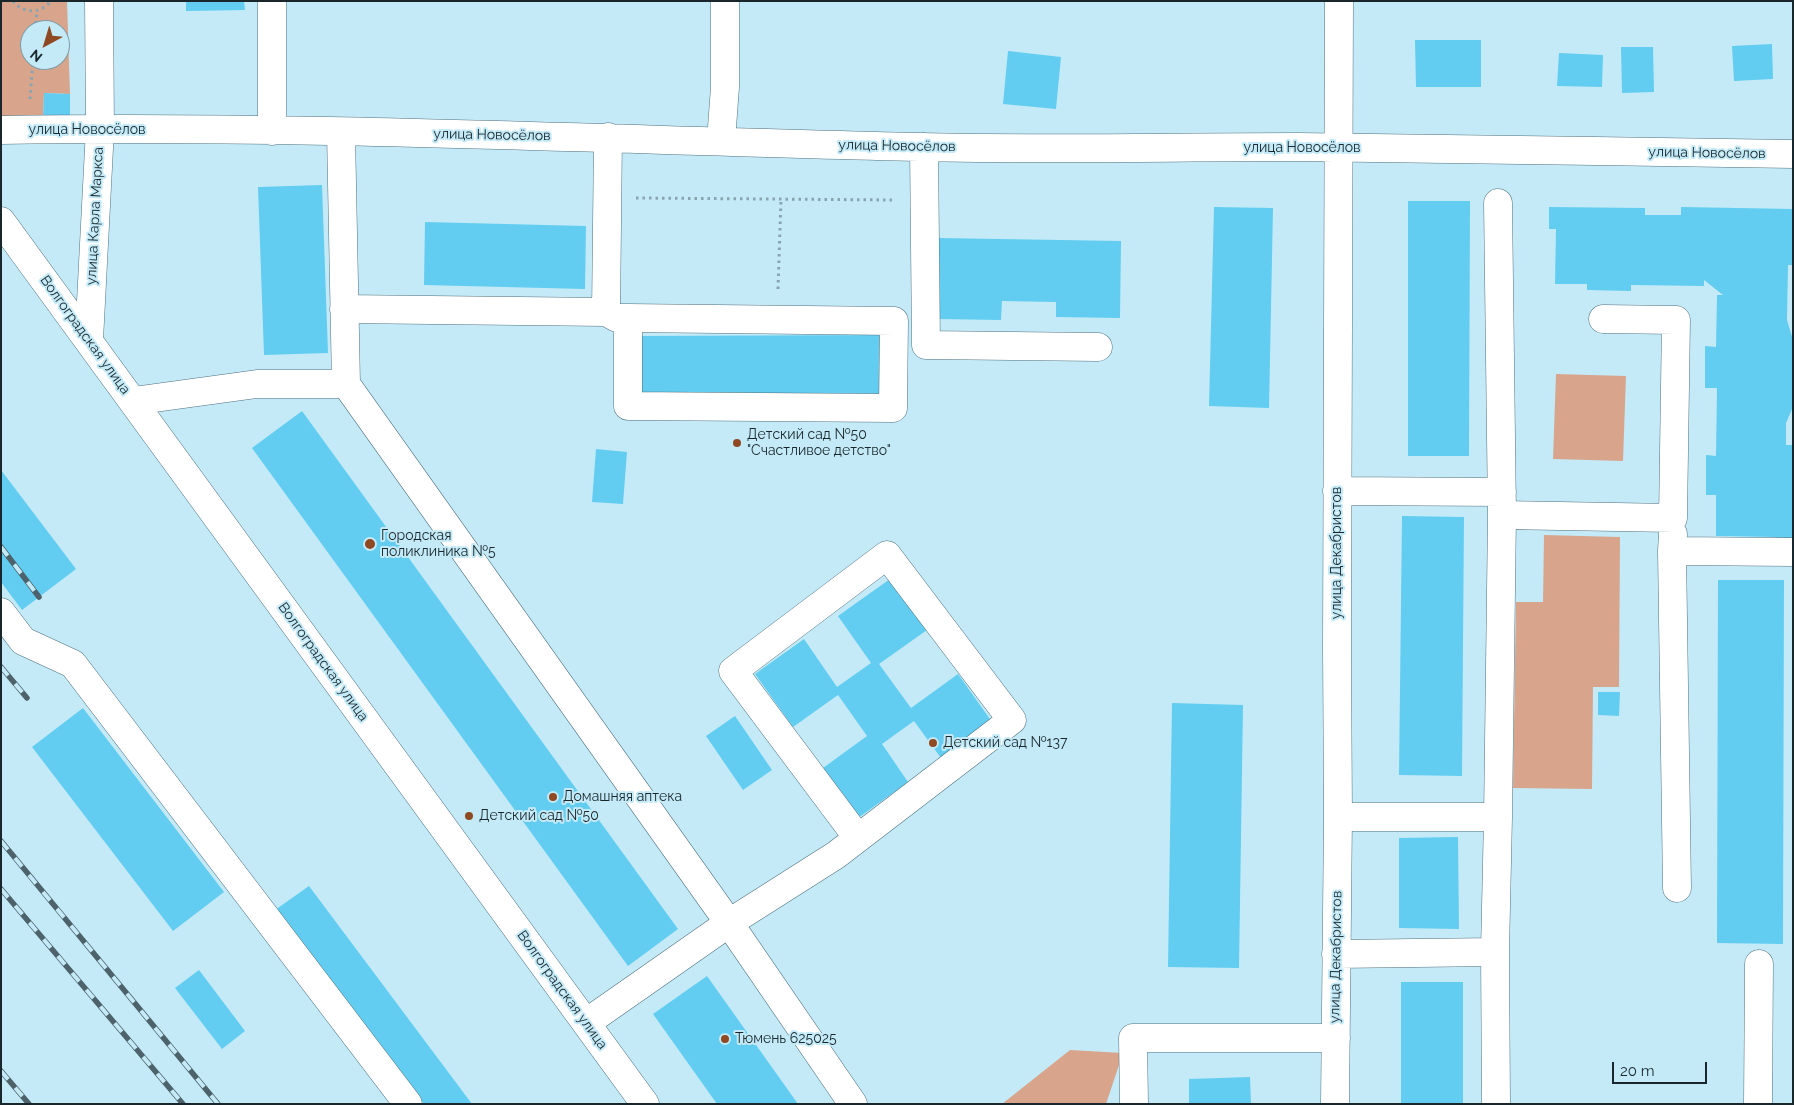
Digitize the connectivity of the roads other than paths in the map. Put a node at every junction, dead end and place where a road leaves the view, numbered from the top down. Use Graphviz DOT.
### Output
graph roads {
  1 [pos="99,1"];
  2 [pos="272,1"];
  3 [pos="725,1"];
  4 [pos="1339,1"];
  5 [pos="100,128"];
  6 [pos="1,130"];
  7 [pos="272,131"];
  8 [pos="341,133"];
  9 [pos="608,138"];
  10 [pos="721,141"];
  11 [pos="924,147"];
  12 [pos="1338,148"];
  13 [pos="1793,154"];
  14 [pos="1498,203"];
  15 [pos="1,221"];
  16 [pos="344,309"];
  17 [pos="617,315"];
  18 [pos="1603,318"];
  19 [pos="89,340"];
  20 [pos="1098,347"];
  21 [pos="346,384"];
  22 [pos="133,401"];
  23 [pos="1337,490"];
  24 [pos="1502,504"];
  25 [pos="1673,518"];
  26 [pos="1672,551"];
  27 [pos="1793,552"];
  28 [pos="1,612"];
  29 [pos="1338,816"];
  30 [pos="1498,816"];
  31 [pos="858,838"];
  32 [pos="1677,888"];
  33 [pos="729,923"];
  34 [pos="1496,952"];
  35 [pos="1336,954"];
  36 [pos="1759,964"];
  37 [pos="586,1022"];
  38 [pos="1336,1038"];
  39 [pos="408,1104"];
  40 [pos="645,1104"];
  41 [pos="853,1104"];
  42 [pos="1134,1104"];
  43 [pos="1336,1104"];
  44 [pos="1496,1104"];
  45 [pos="1758,1104"];
  1 -- 5 [label="street, улица Карла Маркса"];
  2 -- 7 [label="street"];
  3 -- 10 [label="street"];
  4 -- 12 [label="street, улица Декабристов"];
  5 -- 6 [label="street, улица Новосёлов"];
  5 -- 7 [label="street, улица Новосёлов"];
  5 -- 19 [label="street, улица Карла Маркса"];
  7 -- 8 [label="street, улица Новосёлов"];
  8 -- 9 [label="street, улица Новосёлов"];
  8 -- 16 [label="street"];
  9 -- 10 [label="street, улица Новосёлов"];
  9 -- 17 [label="street"];
  10 -- 11 [label="street, улица Новосёлов"];
  11 -- 12 [label="street, улица Новосёлов"];
  11 -- 20 [label="street"];
  12 -- 13 [label="street, улица Новосёлов"];
  12 -- 23 [label="street, улица Декабристов"];
  14 -- 24 [label="street"];
  15 -- 19 [label="street, Волгоградская улица"];
  16 -- 17 [label="street"];
  16 -- 21 [label="street"];
  17 -- 17 [label="street"];
  18 -- 25 [label="street"];
  19 -- 22 [label="street, Волгоградская улица"];
  21 -- 22 [label="street"];
  21 -- 33 [label="street"];
  22 -- 37 [label="street, Волгоградская улица"];
  23 -- 24 [label="street"];
  23 -- 29 [label="street, улица Декабристов"];
  24 -- 25 [label="street"];
  24 -- 30 [label="street"];
  25 -- 26 [label="street"];
  26 -- 27 [label="street"];
  26 -- 32 [label="street"];
  28 -- 39 [label="street"];
  29 -- 30 [label="street"];
  29 -- 35 [label="street, улица Декабристов"];
  30 -- 34 [label="street"];
  31 -- 31 [label="street"];
  31 -- 33 [label="street"];
  33 -- 37 [label="street"];
  33 -- 41 [label="street"];
  34 -- 35 [label="street"];
  34 -- 44 [label="street"];
  35 -- 38 [label="street, улица Декабристов"];
  36 -- 45 [label="street"];
  37 -- 40 [label="street, Волгоградская улица"];
  38 -- 42 [label="street"];
  38 -- 43 [label="street, улица Декабристов"];
}
